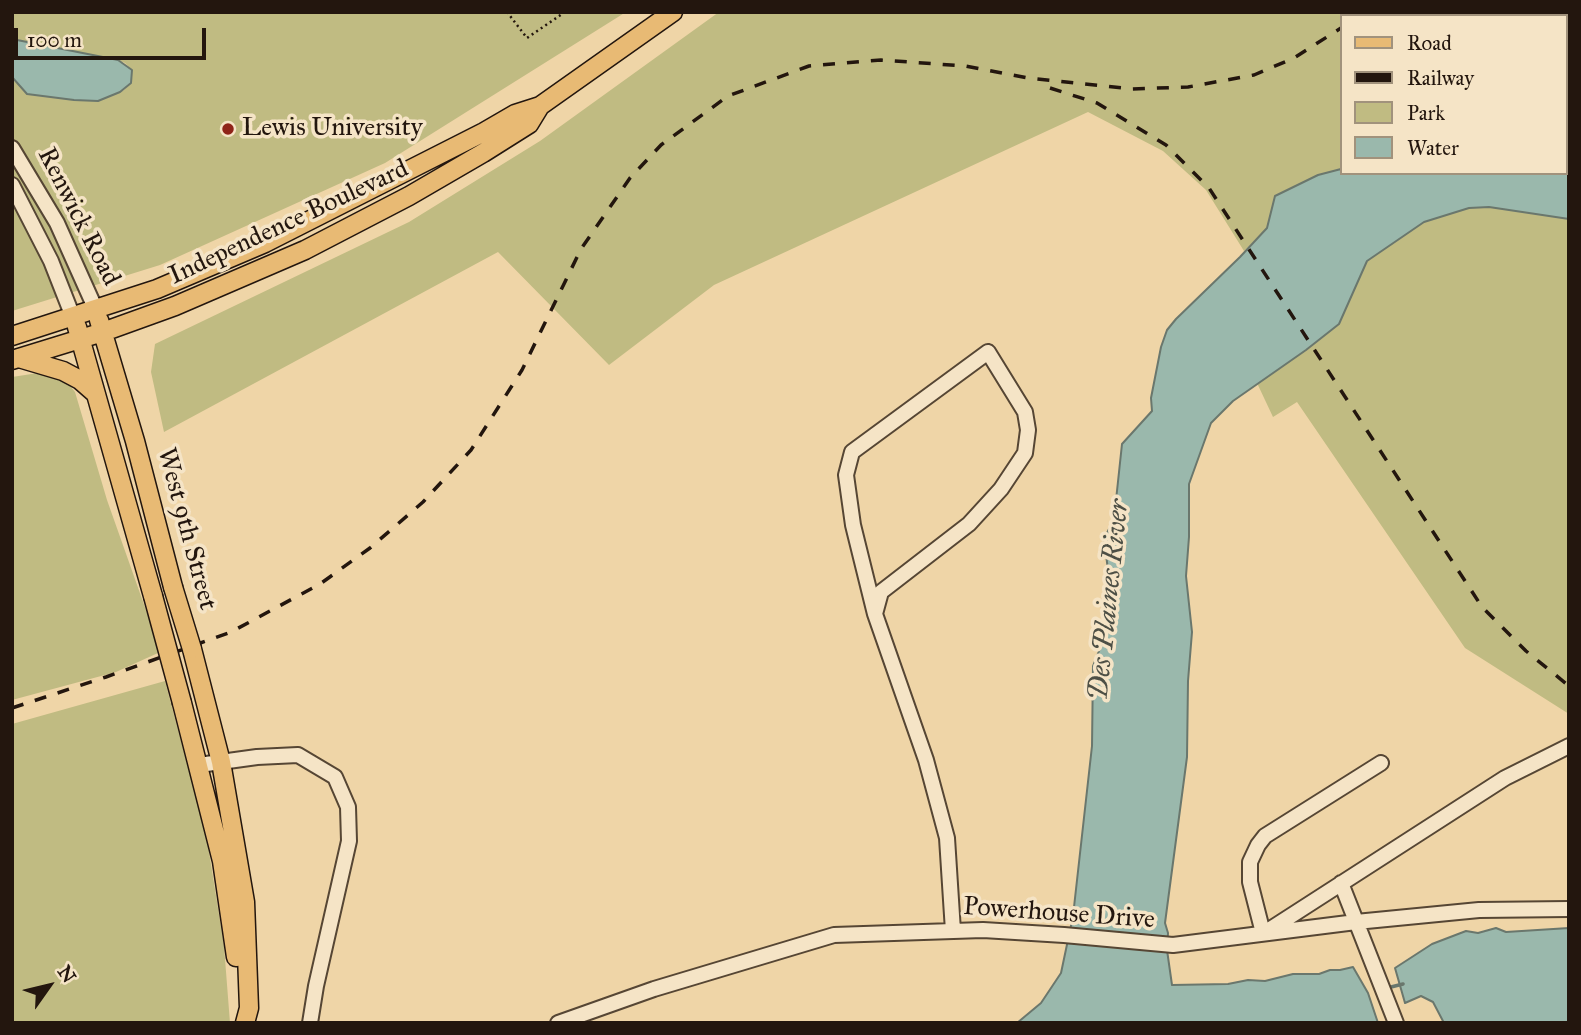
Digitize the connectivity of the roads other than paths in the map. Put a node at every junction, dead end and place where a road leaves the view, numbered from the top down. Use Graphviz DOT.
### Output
graph roads {
  1 [pos="673,12"];
  2 [pos="540,106"];
  3 [pos="12,148"];
  4 [pos="12,185"];
  5 [pos="96,310"];
  6 [pos="73,317"];
  7 [pos="103,332"];
  8 [pos="12,336"];
  9 [pos="80,339"];
  10 [pos="16,359"];
  11 [pos="96,394"];
  12 [pos="874,614"];
  13 [pos="1565,753"];
  14 [pos="221,762"];
  15 [pos="1381,763"];
  16 [pos="198,765"];
  17 [pos="1341,883"];
  18 [pos="1569,909"];
  19 [pos="1356,922"];
  20 [pos="953,931"];
  21 [pos="1263,933"];
  22 [pos="244,1023"];
  23 [pos="310,1023"];
  24 [pos="558,1023"];
  25 [pos="1396,1023"];
  1 -- 2 [label="main road, Independence Boulevard"];
  2 -- 5 [label="main road, Independence Boulevard"];
  2 -- 7 [label="main road, Independence Boulevard"];
  3 -- 5 [label="street, Renwick Road"];
  4 -- 6 [label="street, Renwick Road"];
  5 -- 6 [label="main road, Independence Boulevard"];
  5 -- 7 [label="main road, West 9th Street"];
  6 -- 8 [label="main road, Independence Boulevard"];
  6 -- 9 [label="main road, Renwick Road"];
  7 -- 9 [label="main road, Independence Boulevard"];
  7 -- 14 [label="main road, West 9th Street, bridge"];
  9 -- 10 [label="main road, Independence Boulevard"];
  9 -- 11 [label="main road, West 9th Street"];
  10 -- 11 [label="main road"];
  11 -- 16 [label="main road, West 9th Street, bridge"];
  12 -- 12 [label="street"];
  12 -- 20 [label="street"];
  13 -- 17 [label="street"];
  14 -- 16 [label="street"];
  14 -- 22 [label="main road, West 9th Street"];
  14 -- 23 [label="street"];
  15 -- 21 [label="street"];
  16 -- 22 [label="main road, West 9th Street"];
  17 -- 19 [label="street"];
  17 -- 21 [label="street"];
  18 -- 19 [label="street, Powerhouse Drive"];
  19 -- 21 [label="street, Powerhouse Drive"];
  19 -- 25 [label="street"];
  20 -- 21 [label="street, Powerhouse Drive"];
  20 -- 24 [label="street, Powerhouse Drive"];
}
